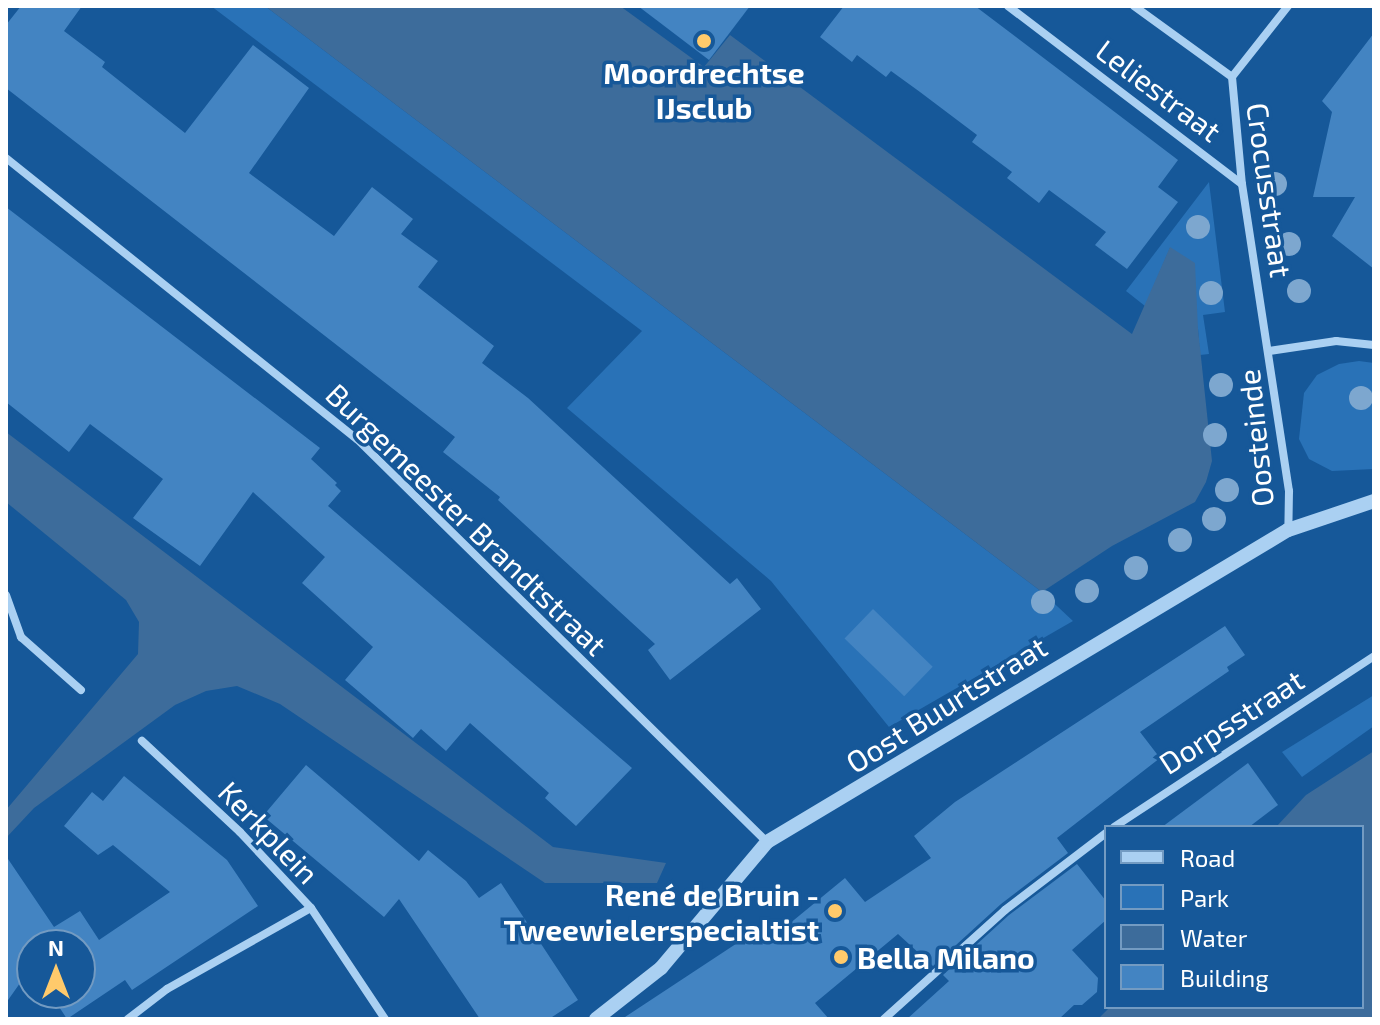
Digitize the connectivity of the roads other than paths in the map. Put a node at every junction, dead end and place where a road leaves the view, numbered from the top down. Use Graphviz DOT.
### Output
graph roads {
  1 [pos="1008,6"];
  2 [pos="1134,6"];
  3 [pos="1288,6"];
  4 [pos="1232,77"];
  5 [pos="6,158"];
  6 [pos="1242,184"];
  7 [pos="1374,345"];
  8 [pos="1269,351"];
  9 [pos="1374,501"];
  10 [pos="1288,530"];
  11 [pos="6,595"];
  12 [pos="1374,656"];
  13 [pos="81,690"];
  14 [pos="142,741"];
  15 [pos="1117,825"];
  16 [pos="1104,835"];
  17 [pos="767,842"];
  18 [pos="311,908"];
  19 [pos="128,1019"];
  20 [pos="385,1019"];
  21 [pos="596,1019"];
  22 [pos="884,1019"];
  1 -- 6 [label="street, Leliestraat"];
  2 -- 4 [label="street, Leliestraat"];
  3 -- 4 [label="street, Crocusstraat"];
  4 -- 6 [label="street, Crocusstraat"];
  5 -- 17 [label="street, Burgemeester Brandtstraat"];
  6 -- 8 [label="street, Crocusstraat"];
  7 -- 8 [label="street, Oosteinde"];
  8 -- 10 [label="street, Oosteinde"];
  9 -- 10 [label="street, Oost Buurtstraat"];
  10 -- 17 [label="street, Oost Buurtstraat"];
  11 -- 13 [label="street"];
  12 -- 15 [label="street, Dorpsstraat"];
  14 -- 18 [label="street, Kerkplein"];
  16 -- 22 [label="street"];
  17 -- 21 [label="street, Oost Buurtstraat"];
  18 -- 19 [label="street, Kerkplein"];
  18 -- 20 [label="street"];
}
